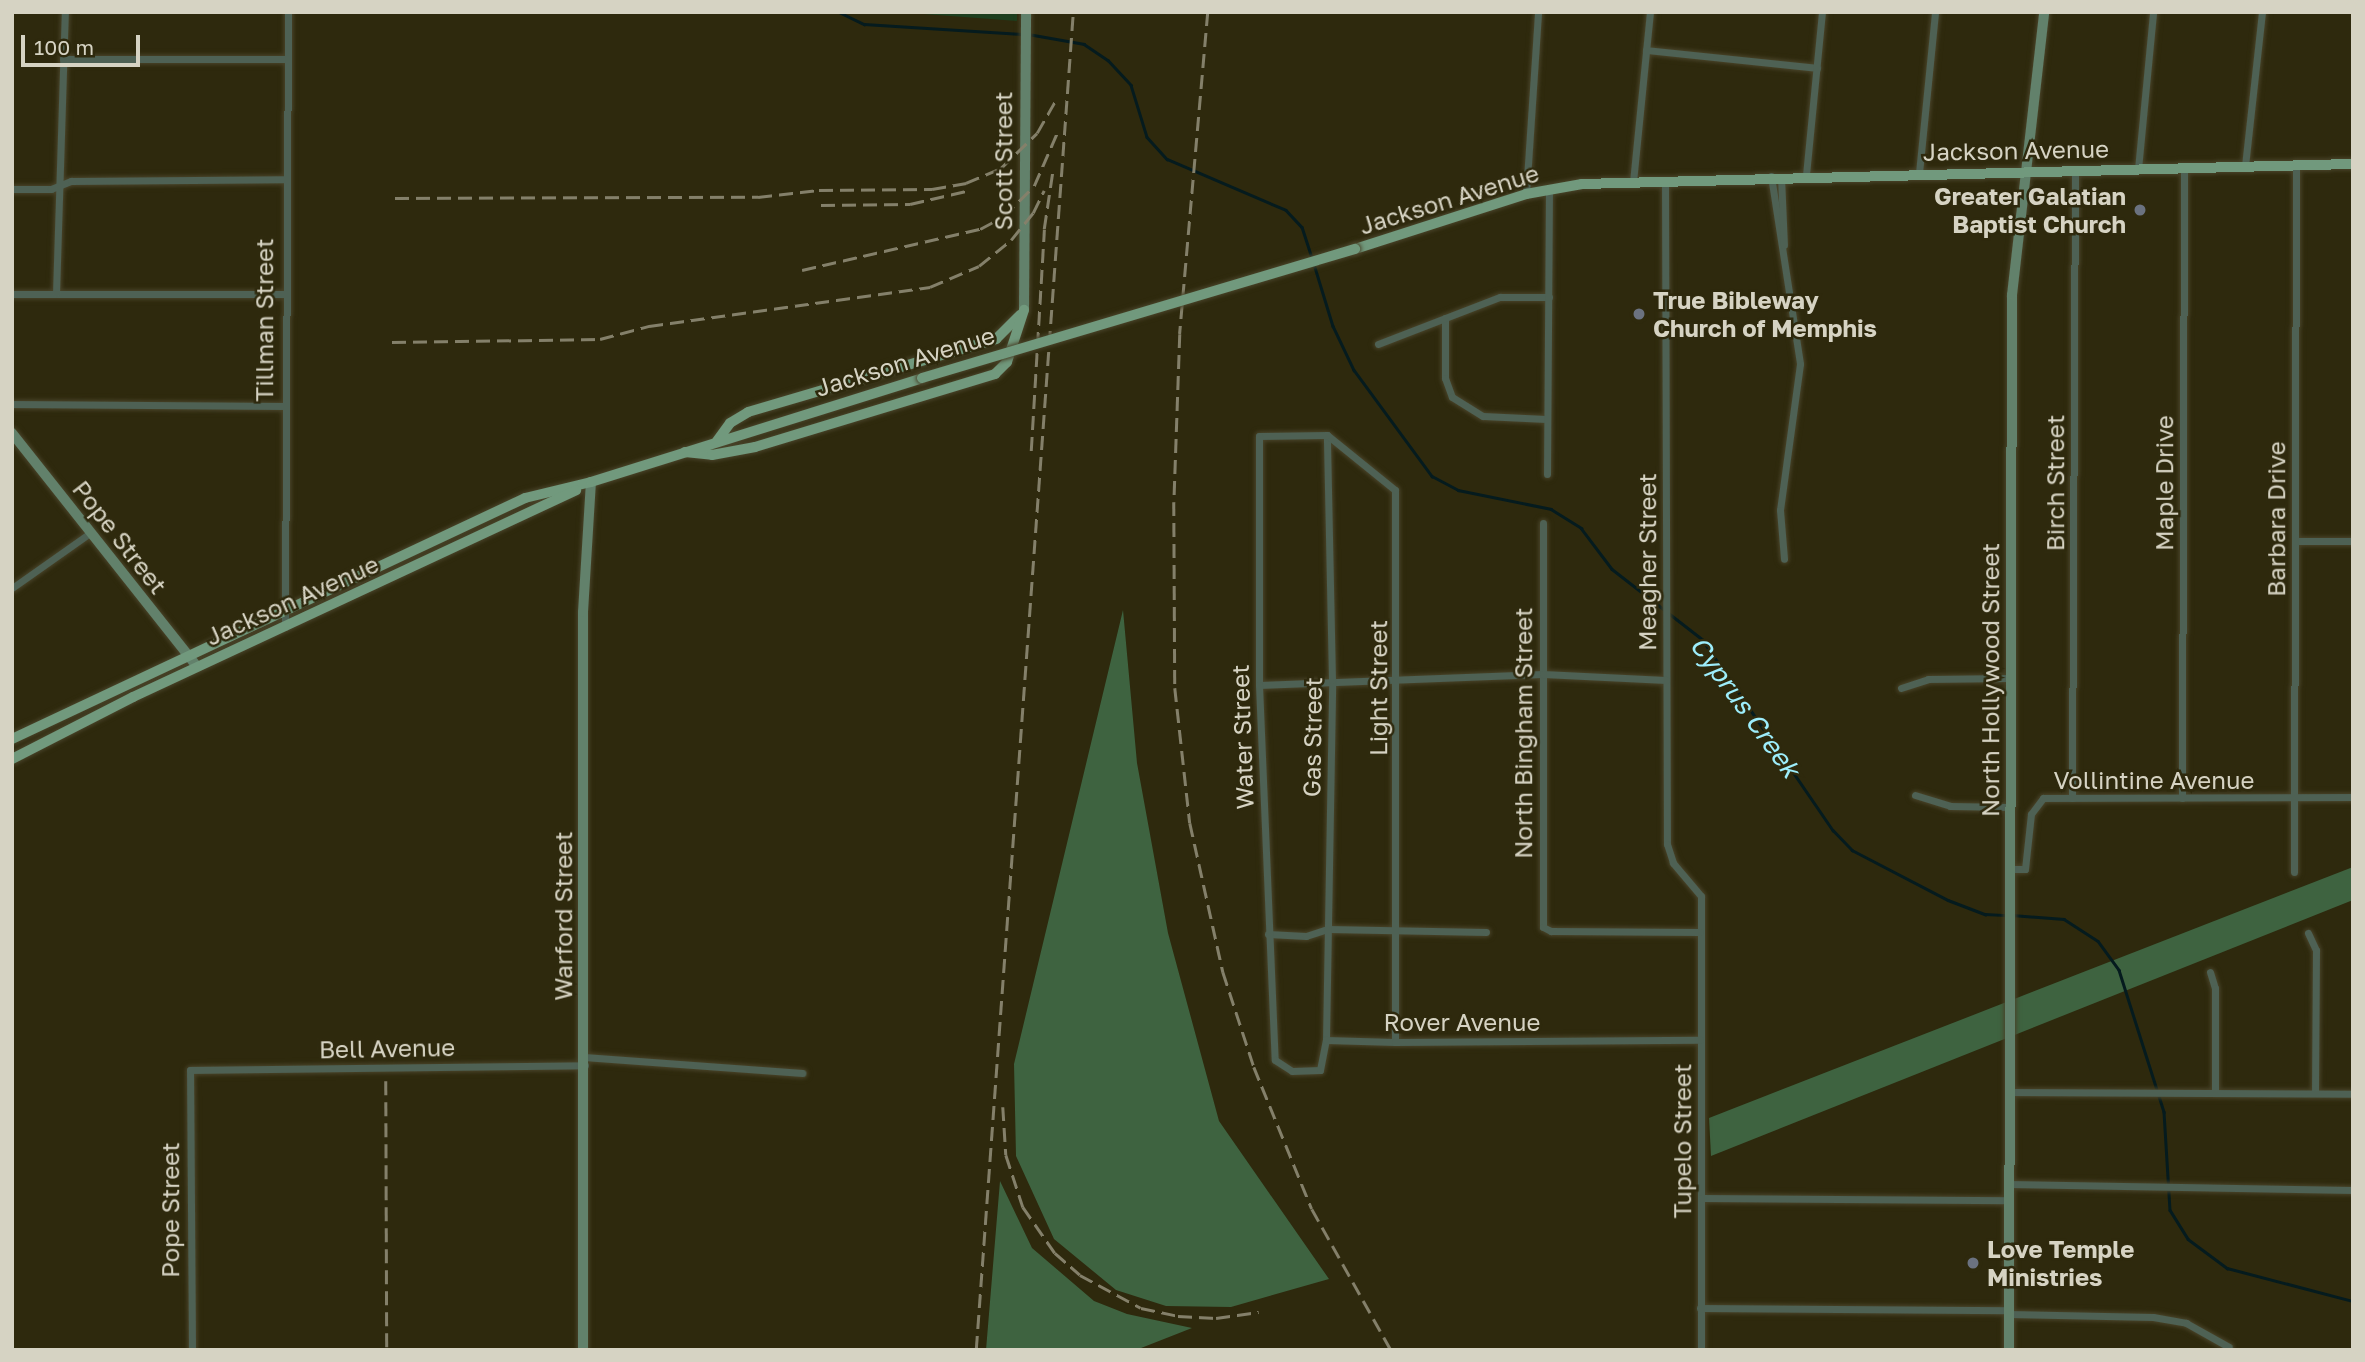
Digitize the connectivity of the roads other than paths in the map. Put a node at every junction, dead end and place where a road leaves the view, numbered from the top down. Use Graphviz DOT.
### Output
graph roads {
  1 [pos="65,12"];
  2 [pos="288,12"];
  3 [pos="1538,12"];
  4 [pos="1650,12"];
  5 [pos="1822,12"];
  6 [pos="1935,12"];
  7 [pos="2043,12"];
  8 [pos="2153,12"];
  9 [pos="2262,12"];
  10 [pos="1026,16"];
  11 [pos="1646,50"];
  12 [pos="63,59"];
  13 [pos="286,59"];
  14 [pos="1816,68"];
  15 [pos="2353,164"];
  16 [pos="2296,165"];
  17 [pos="2245,166"];
  18 [pos="2184,168"];
  19 [pos="2075,169"];
  20 [pos="2138,169"];
  21 [pos="2027,171"];
  22 [pos="1919,173"];
  23 [pos="1806,175"];
  24 [pos="1776,176"];
  25 [pos="284,179"];
  26 [pos="1665,180"];
  27 [pos="1633,182"];
  28 [pos="60,183"];
  29 [pos="12,189"];
  30 [pos="1549,190"];
  31 [pos="1526,194"];
  32 [pos="12,294"];
  33 [pos="56,294"];
  34 [pos="283,295"];
  35 [pos="1549,297"];
  36 [pos="1024,310"];
  37 [pos="1446,318"];
  38 [pos="1378,344"];
  39 [pos="12,404"];
  40 [pos="283,406"];
  41 [pos="1546,419"];
  42 [pos="12,433"];
  43 [pos="1327,435"];
  44 [pos="717,441"];
  45 [pos="683,452"];
  46 [pos="1547,474"];
  47 [pos="591,482"];
  48 [pos="1543,523"];
  49 [pos="450,532"];
  50 [pos="90,533"];
  51 [pos="2295,541"];
  52 [pos="2353,541"];
  53 [pos="456,548"];
  54 [pos="1784,559"];
  55 [pos="12,588"];
  56 [pos="284,608"];
  57 [pos="285,627"];
  58 [pos="186,653"];
  59 [pos="197,666"];
  60 [pos="1543,674"];
  61 [pos="1398,677"];
  62 [pos="2011,678"];
  63 [pos="1332,680"];
  64 [pos="1666,680"];
  65 [pos="1259,685"];
  66 [pos="1901,688"];
  67 [pos="33,726"];
  68 [pos="12,739"];
  69 [pos="41,741"];
  70 [pos="12,759"];
  71 [pos="1915,795"];
  72 [pos="2353,797"];
  73 [pos="2072,798"];
  74 [pos="2182,798"];
  75 [pos="2296,800"];
  76 [pos="2010,807"];
  77 [pos="2011,869"];
  78 [pos="2294,872"];
  79 [pos="1328,929"];
  80 [pos="1396,932"];
  81 [pos="1486,932"];
  82 [pos="1700,932"];
  83 [pos="2308,933"];
  84 [pos="1268,934"];
  85 [pos="2210,972"];
  86 [pos="1326,1040"];
  87 [pos="1700,1040"];
  88 [pos="1395,1042"];
  89 [pos="584,1061"];
  90 [pos="190,1070"];
  91 [pos="802,1073"];
  92 [pos="2010,1092"];
  93 [pos="2215,1092"];
  94 [pos="2315,1093"];
  95 [pos="2353,1094"];
  96 [pos="2009,1184"];
  97 [pos="2353,1190"];
  98 [pos="1702,1198"];
  99 [pos="2009,1200"];
  100 [pos="1700,1308"];
  101 [pos="2009,1312"];
  102 [pos="2230,1347"];
  103 [pos="192,1350"];
  104 [pos="583,1350"];
  105 [pos="1701,1350"];
  106 [pos="2009,1350"];
  1 -- 12 [label="street"];
  2 -- 13 [label="street, Tillman Street"];
  3 -- 31 [label="street"];
  4 -- 11 [label="street"];
  5 -- 14 [label="street"];
  6 -- 22 [label="street"];
  7 -- 21 [label="main road, North Hollywood Street"];
  8 -- 20 [label="street"];
  9 -- 17 [label="street"];
  10 -- 36 [label="main road, Scott Street"];
  11 -- 14 [label="street"];
  11 -- 27 [label="street"];
  12 -- 13 [label="street"];
  12 -- 28 [label="street"];
  13 -- 25 [label="street, Tillman Street"];
  14 -- 23 [label="street"];
  15 -- 16 [label="main road, Jackson Avenue"];
  16 -- 17 [label="main road, Jackson Avenue"];
  16 -- 51 [label="street, Barbara Drive"];
  17 -- 18 [label="main road, Jackson Avenue"];
  18 -- 20 [label="main road, Jackson Avenue"];
  18 -- 74 [label="street, Maple Drive"];
  19 -- 20 [label="main road, Jackson Avenue"];
  19 -- 21 [label="main road, Jackson Avenue"];
  19 -- 73 [label="street, Birch Street"];
  21 -- 22 [label="main road, Jackson Avenue"];
  21 -- 62 [label="main road, North Hollywood Street"];
  22 -- 23 [label="main road, Jackson Avenue"];
  23 -- 24 [label="main road, Jackson Avenue"];
  24 -- 26 [label="main road, Jackson Avenue"];
  24 -- 54 [label="street"];
  25 -- 28 [label="street"];
  25 -- 34 [label="street, Tillman Street"];
  26 -- 27 [label="main road, Jackson Avenue"];
  26 -- 64 [label="street, Meagher Street"];
  27 -- 30 [label="main road, Jackson Avenue"];
  28 -- 29 [label="street"];
  28 -- 33 [label="street"];
  30 -- 31 [label="main road, Jackson Avenue"];
  30 -- 35 [label="street"];
  31 -- 44 [label="main road, Jackson Avenue, bridge"];
  32 -- 33 [label="street"];
  33 -- 34 [label="street"];
  34 -- 40 [label="street, Tillman Street"];
  35 -- 37 [label="street"];
  35 -- 41 [label="street"];
  36 -- 44 [label="main road"];
  36 -- 45 [label="main road"];
  37 -- 38 [label="street"];
  37 -- 41 [label="street"];
  39 -- 40 [label="street"];
  40 -- 56 [label="street, Tillman Street"];
  41 -- 46 [label="street"];
  42 -- 50 [label="main road, Pope Street"];
  43 -- 61 [label="street, Light Street"];
  43 -- 63 [label="street, Gas Street"];
  43 -- 65 [label="street, Water Street"];
  44 -- 45 [label="main road, Jackson Avenue"];
  45 -- 47 [label="main road, Jackson Avenue"];
  47 -- 49 [label="main road, Jackson Avenue"];
  47 -- 53 [label="main road, Jackson Avenue"];
  47 -- 89 [label="main road, Warford Street"];
  48 -- 60 [label="street, North Bingham Street"];
  49 -- 53 [label="street"];
  49 -- 56 [label="main road, Jackson Avenue"];
  50 -- 55 [label="street"];
  50 -- 58 [label="main road, Pope Street"];
  51 -- 52 [label="street"];
  51 -- 75 [label="street, Barbara Drive"];
  53 -- 57 [label="main road, Jackson Avenue"];
  56 -- 57 [label="street, Tillman Street"];
  56 -- 58 [label="main road, Jackson Avenue"];
  57 -- 59 [label="main road, Jackson Avenue"];
  58 -- 59 [label="main road, Pope Street"];
  58 -- 67 [label="main road, Jackson Avenue"];
  59 -- 69 [label="main road, Jackson Avenue"];
  60 -- 61 [label="street"];
  60 -- 64 [label="street"];
  60 -- 82 [label="street, North Bingham Street"];
  61 -- 63 [label="street"];
  61 -- 80 [label="street, Light Street"];
  62 -- 66 [label="street"];
  62 -- 76 [label="main road, North Hollywood Street"];
  63 -- 65 [label="street"];
  63 -- 79 [label="street, Gas Street"];
  64 -- 82 [label="street, Meagher Street"];
  65 -- 84 [label="street, Water Street"];
  67 -- 68 [label="main road, Jackson Avenue"];
  67 -- 69 [label="street"];
  69 -- 70 [label="main road, Jackson Avenue"];
  71 -- 76 [label="street"];
  72 -- 75 [label="street, Vollintine Avenue"];
  73 -- 74 [label="street, Vollintine Avenue"];
  73 -- 77 [label="street, Vollintine Avenue"];
  74 -- 75 [label="street, Vollintine Avenue"];
  75 -- 78 [label="street, Barbara Drive"];
  76 -- 77 [label="main road, North Hollywood Street"];
  77 -- 92 [label="main road, North Hollywood Street"];
  79 -- 80 [label="street"];
  79 -- 84 [label="street"];
  79 -- 86 [label="street, Gas Street"];
  80 -- 81 [label="street"];
  80 -- 88 [label="street, Light Street"];
  82 -- 87 [label="street, Tupelo Street"];
  83 -- 94 [label="street"];
  84 -- 86 [label="street, Water Street"];
  85 -- 93 [label="street"];
  86 -- 88 [label="street, Rover Avenue"];
  87 -- 88 [label="street, Rover Avenue"];
  87 -- 98 [label="street, Tupelo Street"];
  89 -- 90 [label="street, Bell Avenue"];
  89 -- 91 [label="street, Bell Avenue"];
  89 -- 104 [label="main road, Warford Street"];
  90 -- 103 [label="street, Pope Street"];
  92 -- 93 [label="street"];
  92 -- 96 [label="main road, North Hollywood Street"];
  93 -- 94 [label="street"];
  94 -- 95 [label="street"];
  96 -- 97 [label="street"];
  96 -- 99 [label="main road, North Hollywood Street"];
  98 -- 99 [label="street"];
  98 -- 100 [label="street, Tupelo Street"];
  99 -- 101 [label="main road, North Hollywood Street"];
  100 -- 101 [label="street"];
  100 -- 105 [label="street, Tupelo Street"];
  101 -- 102 [label="street"];
  101 -- 106 [label="main road, North Hollywood Street"];
}
